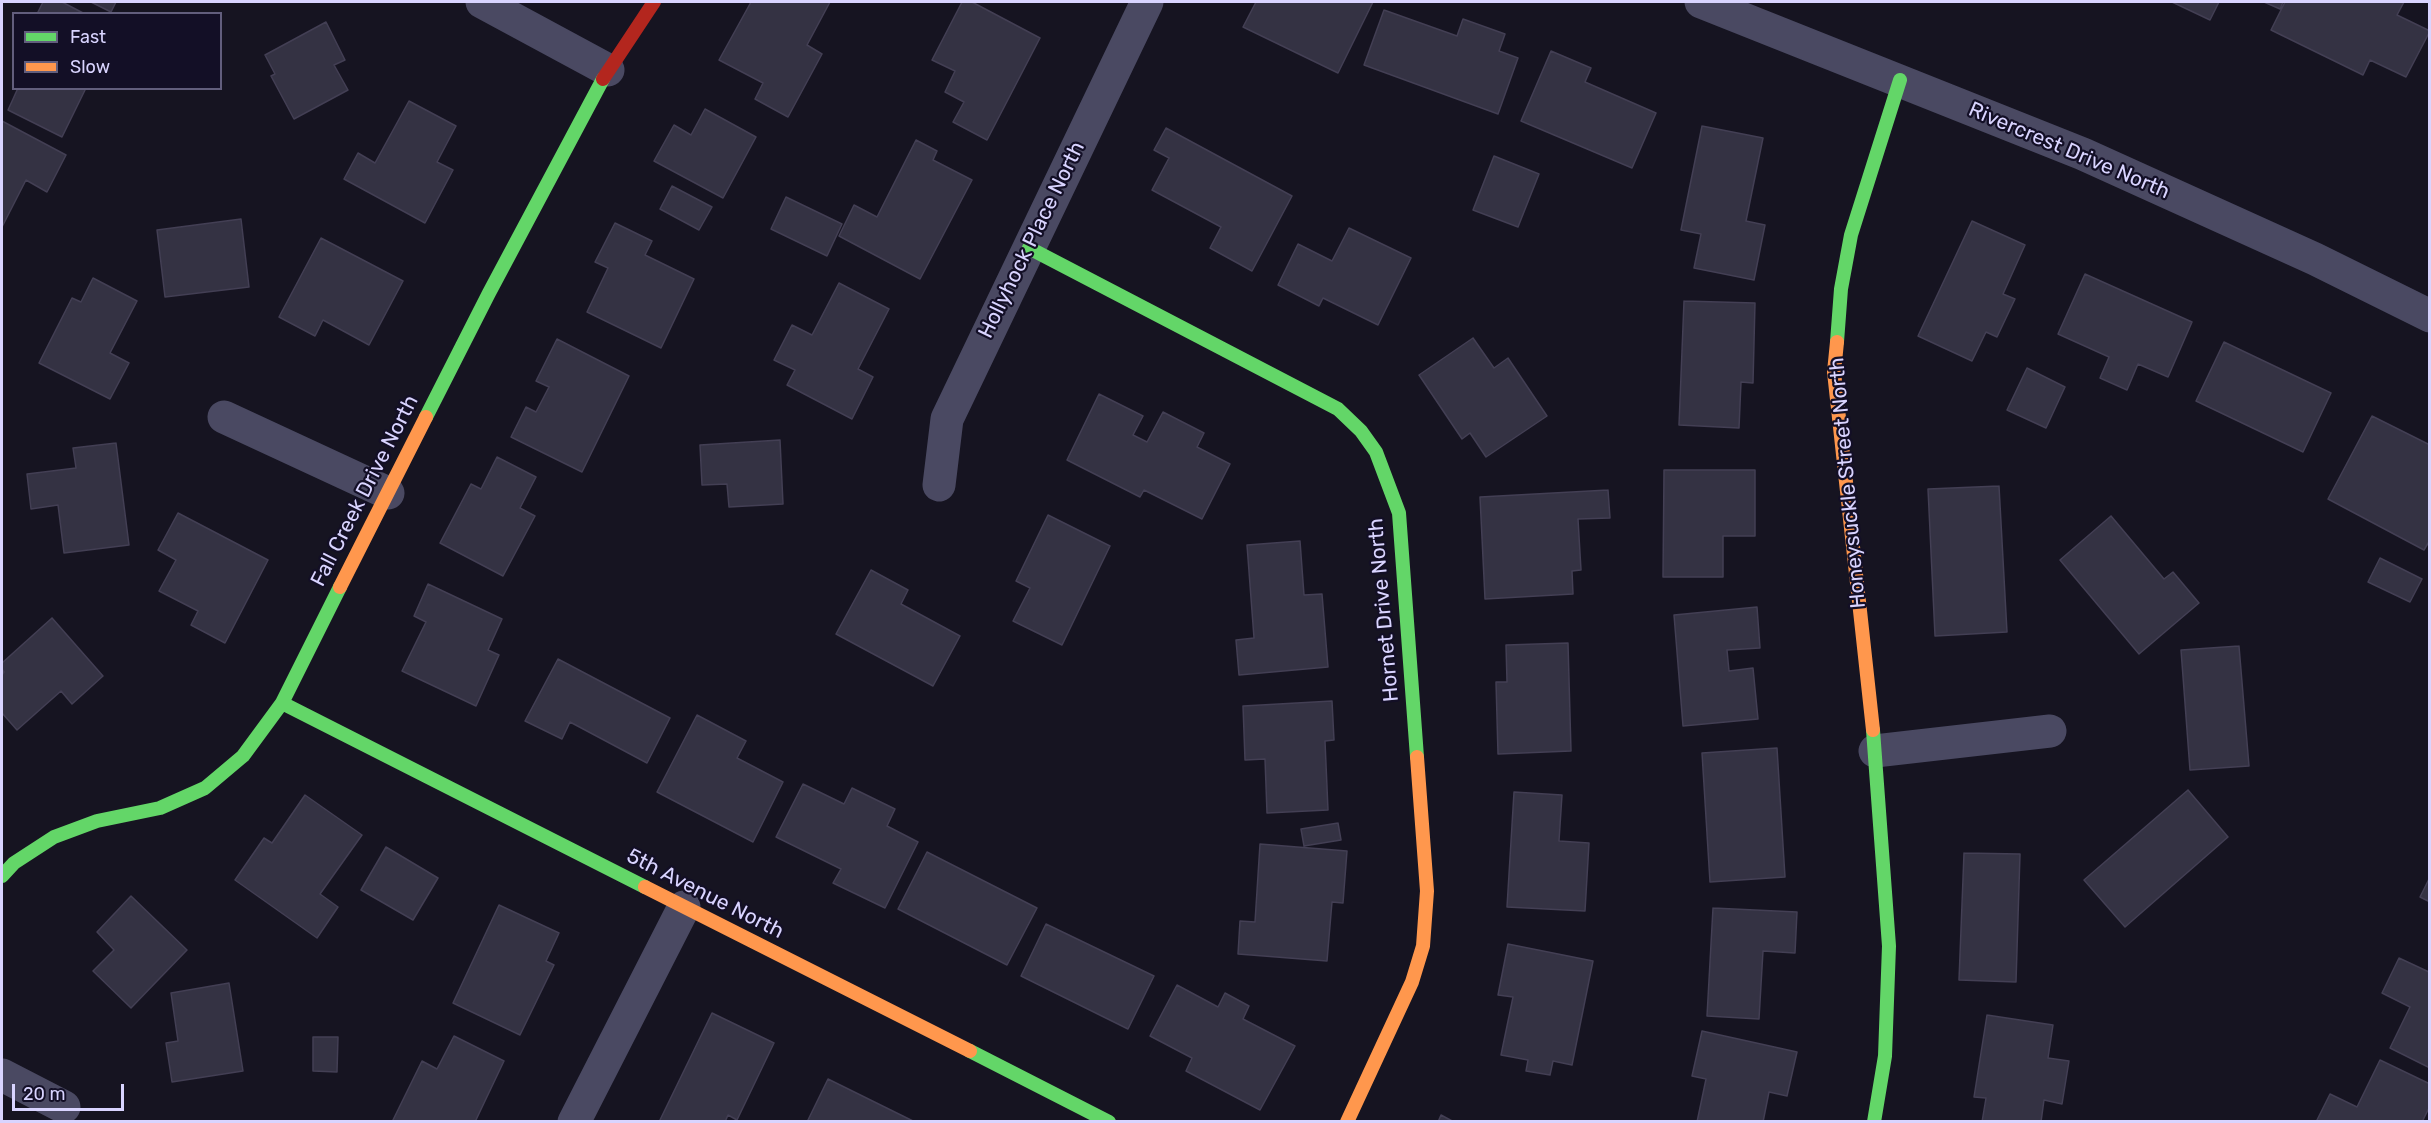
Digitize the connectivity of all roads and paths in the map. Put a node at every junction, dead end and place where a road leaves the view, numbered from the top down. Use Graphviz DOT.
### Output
graph roads {
  1 [pos="482,2"];
  2 [pos="654,2"];
  3 [pos="1147,2"];
  4 [pos="1701,2"];
  5 [pos="608,70"];
  6 [pos="1900,80"];
  7 [pos="1029,248"];
  8 [pos="2430,316"];
  9 [pos="224,417"];
  10 [pos="939,485"];
  11 [pos="388,494"];
  12 [pos="282,703"];
  13 [pos="2050,731"];
  14 [pos="1875,751"];
  15 [pos="2,876"];
  16 [pos="684,907"];
  17 [pos="2,1075"];
  18 [pos="64,1107"];
  19 [pos="574,1122"];
  20 [pos="1109,1122"];
  21 [pos="1347,1122"];
  22 [pos="1874,1122"];
  1 -- 5 [label="street"];
  2 -- 5 [label="street, Fall Creek Drive North"];
  3 -- 7 [label="street, Hollyhock Place North"];
  4 -- 6 [label="street, Rivercrest Drive North"];
  5 -- 11 [label="street, Fall Creek Drive North"];
  6 -- 8 [label="street, Rivercrest Drive North"];
  6 -- 14 [label="street, Honeysuckle Street North"];
  7 -- 10 [label="street, Hollyhock Place North"];
  7 -- 21 [label="street, Hornet Drive North"];
  9 -- 11 [label="street"];
  11 -- 12 [label="street, Fall Creek Drive North"];
  12 -- 15 [label="street, Fall Creek Drive North"];
  12 -- 16 [label="street, 5th Avenue North"];
  13 -- 14 [label="street"];
  14 -- 22 [label="street, Honeysuckle Street North"];
  16 -- 19 [label="street"];
  16 -- 20 [label="street, 5th Avenue North"];
  17 -- 18 [label="street"];
}
